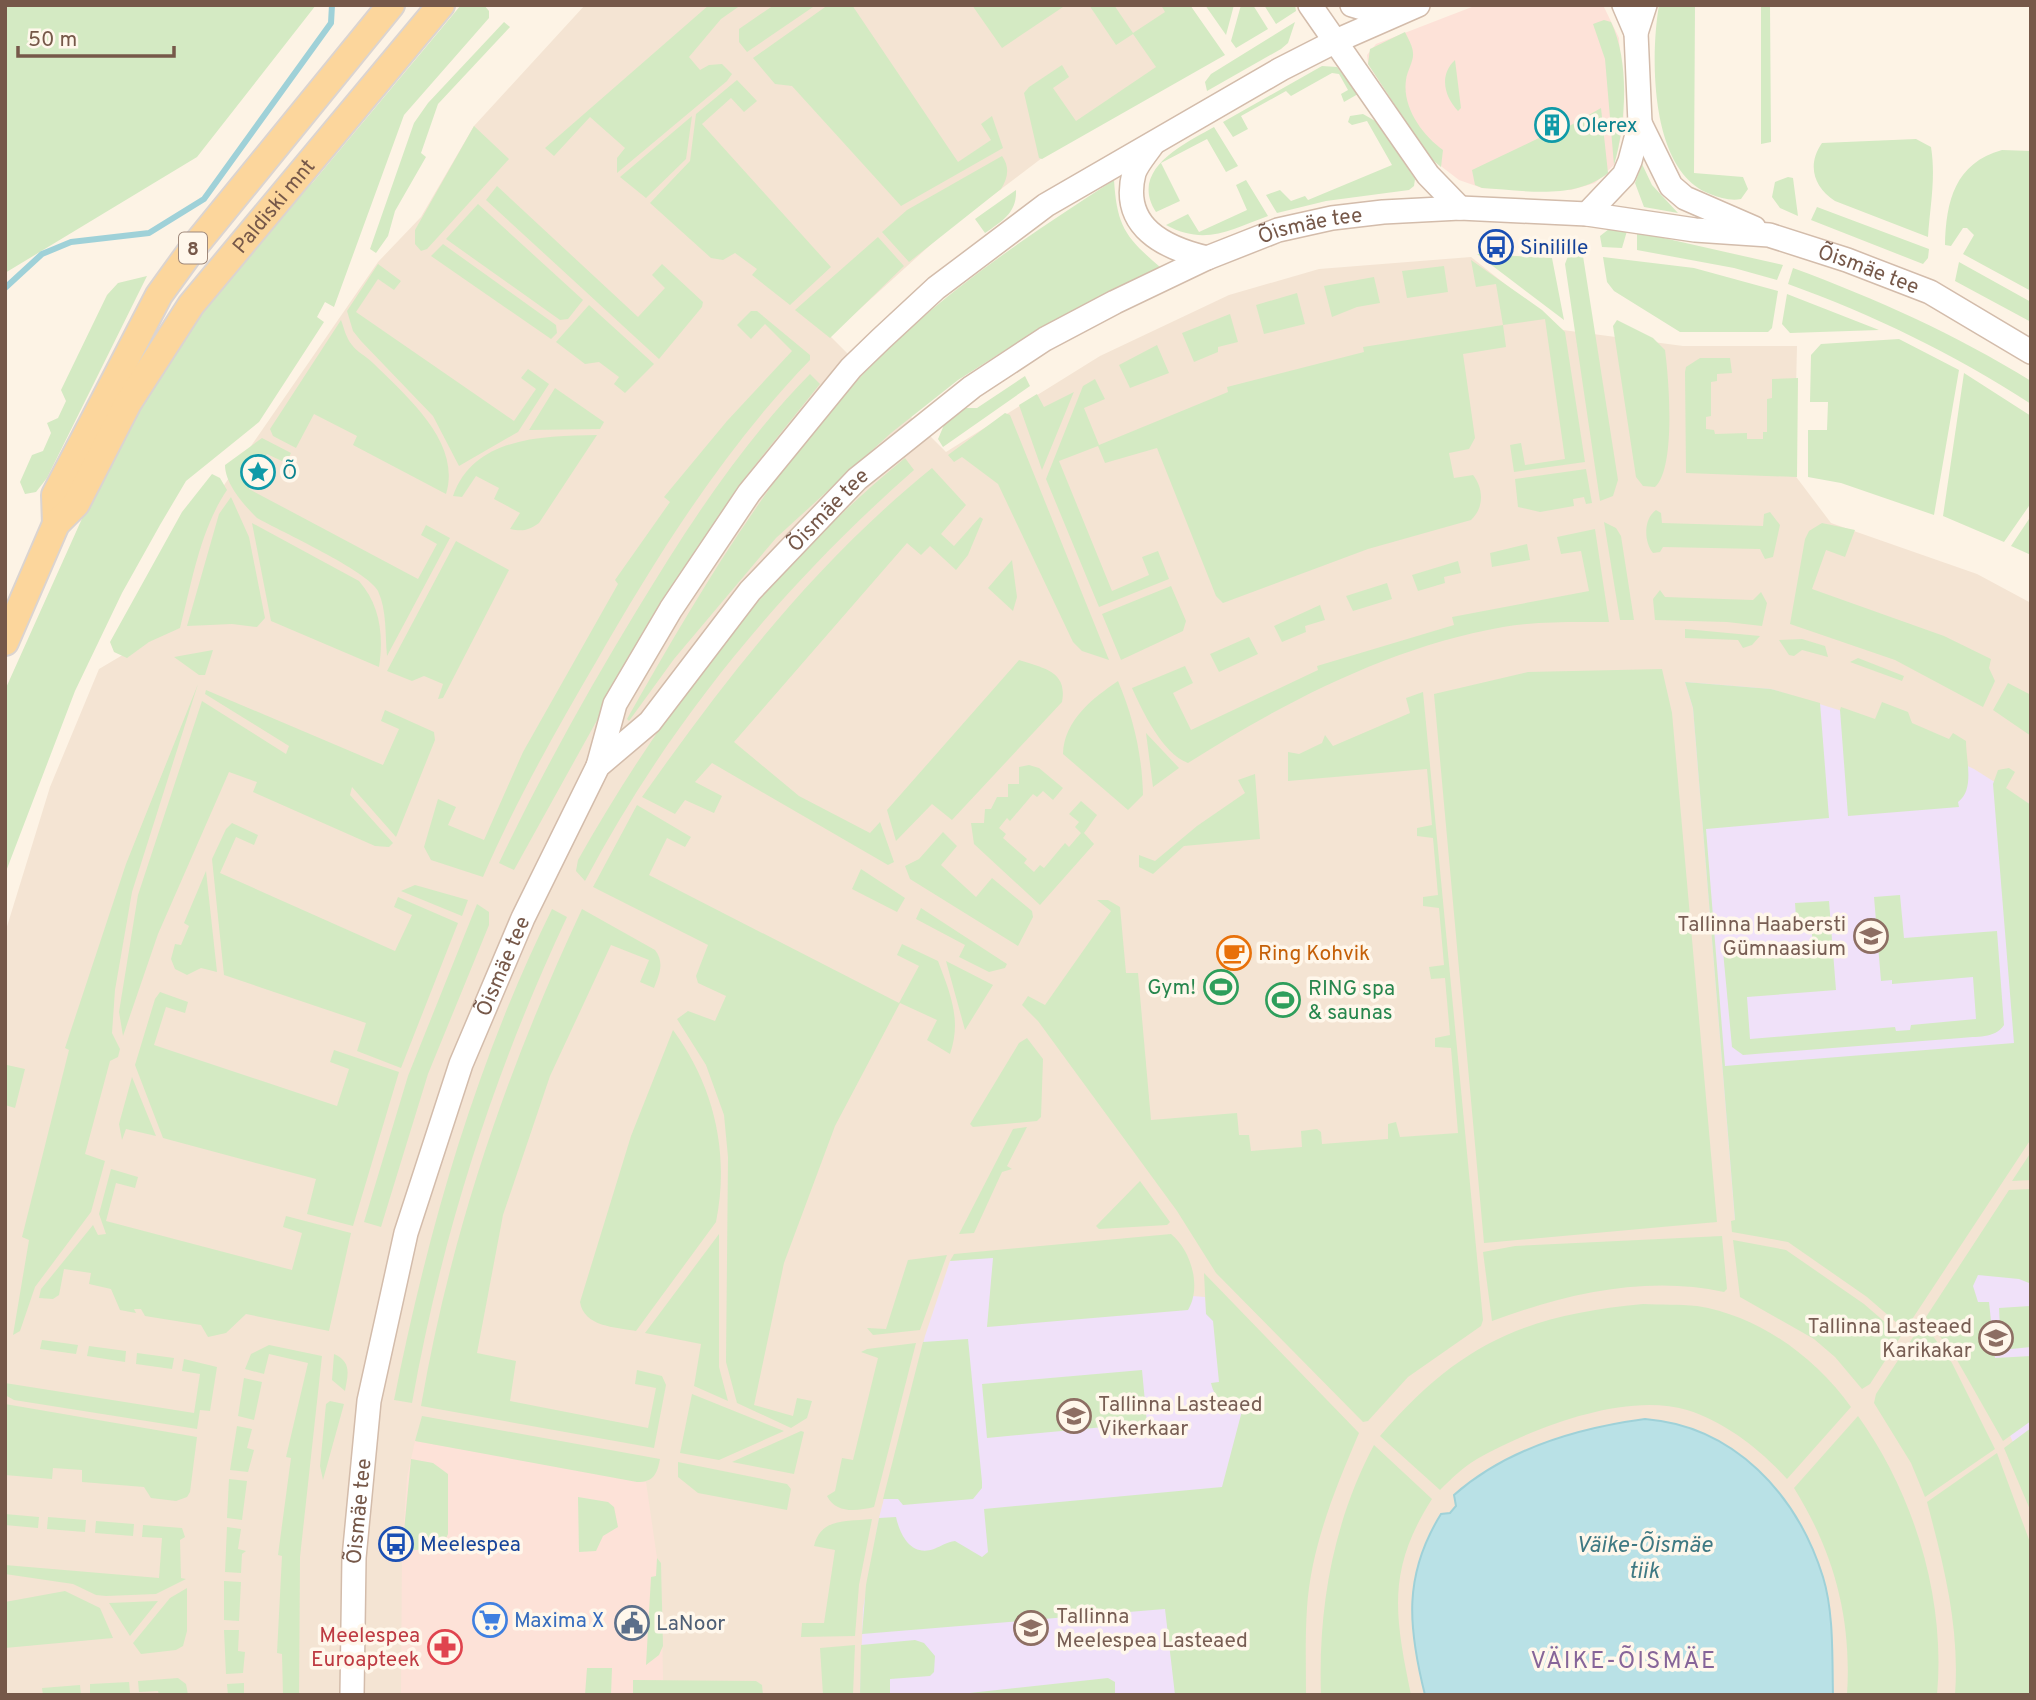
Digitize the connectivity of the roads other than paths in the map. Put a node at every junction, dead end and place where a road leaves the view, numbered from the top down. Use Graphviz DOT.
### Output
graph roads {
  1 [pos="391,5"];
  2 [pos="441,5"];
  3 [pos="1310,5"];
  4 [pos="1352,5"];
  5 [pos="1418,5"];
  6 [pos="1625,5"];
  7 [pos="1645,5"];
  8 [pos="1389,16"];
  9 [pos="1636,33"];
  10 [pos="1336,41"];
  11 [pos="1640,123"];
  12 [pos="1155,140"];
  13 [pos="1460,208"];
  14 [pos="1587,214"];
  15 [pos="1769,235"];
  16 [pos="1207,258"];
  17 [pos="2031,352"];
  18 [pos="56,524"];
  19 [pos="5,642"];
  20 [pos="598,766"];
  21 [pos="352,1695"];
  1 -- 18 [label="main road, Paldiski mnt / 8"];
  2 -- 18 [label="main road, Paldiski mnt / 8"];
  3 -- 10 [label="main road"];
  4 -- 8 [label="main road"];
  5 -- 8 [label="main road"];
  6 -- 9 [label="main road"];
  7 -- 9 [label="main road"];
  8 -- 10 [label="main road"];
  9 -- 11 [label="main road"];
  10 -- 12 [label="main road"];
  10 -- 13 [label="main road"];
  11 -- 14 [label="main road"];
  11 -- 15 [label="main road"];
  12 -- 16 [label="main road"];
  12 -- 20 [label="main road"];
  13 -- 14 [label="main road, Õismäe tee"];
  13 -- 16 [label="main road, Õismäe tee"];
  14 -- 15 [label="main road, Õismäe tee"];
  15 -- 17 [label="main road, Õismäe tee"];
  16 -- 20 [label="main road, Õismäe tee"];
  18 -- 19 [label="main road, Paldiski mnt / 8"];
  20 -- 21 [label="main road, Õismäe tee"];
}
